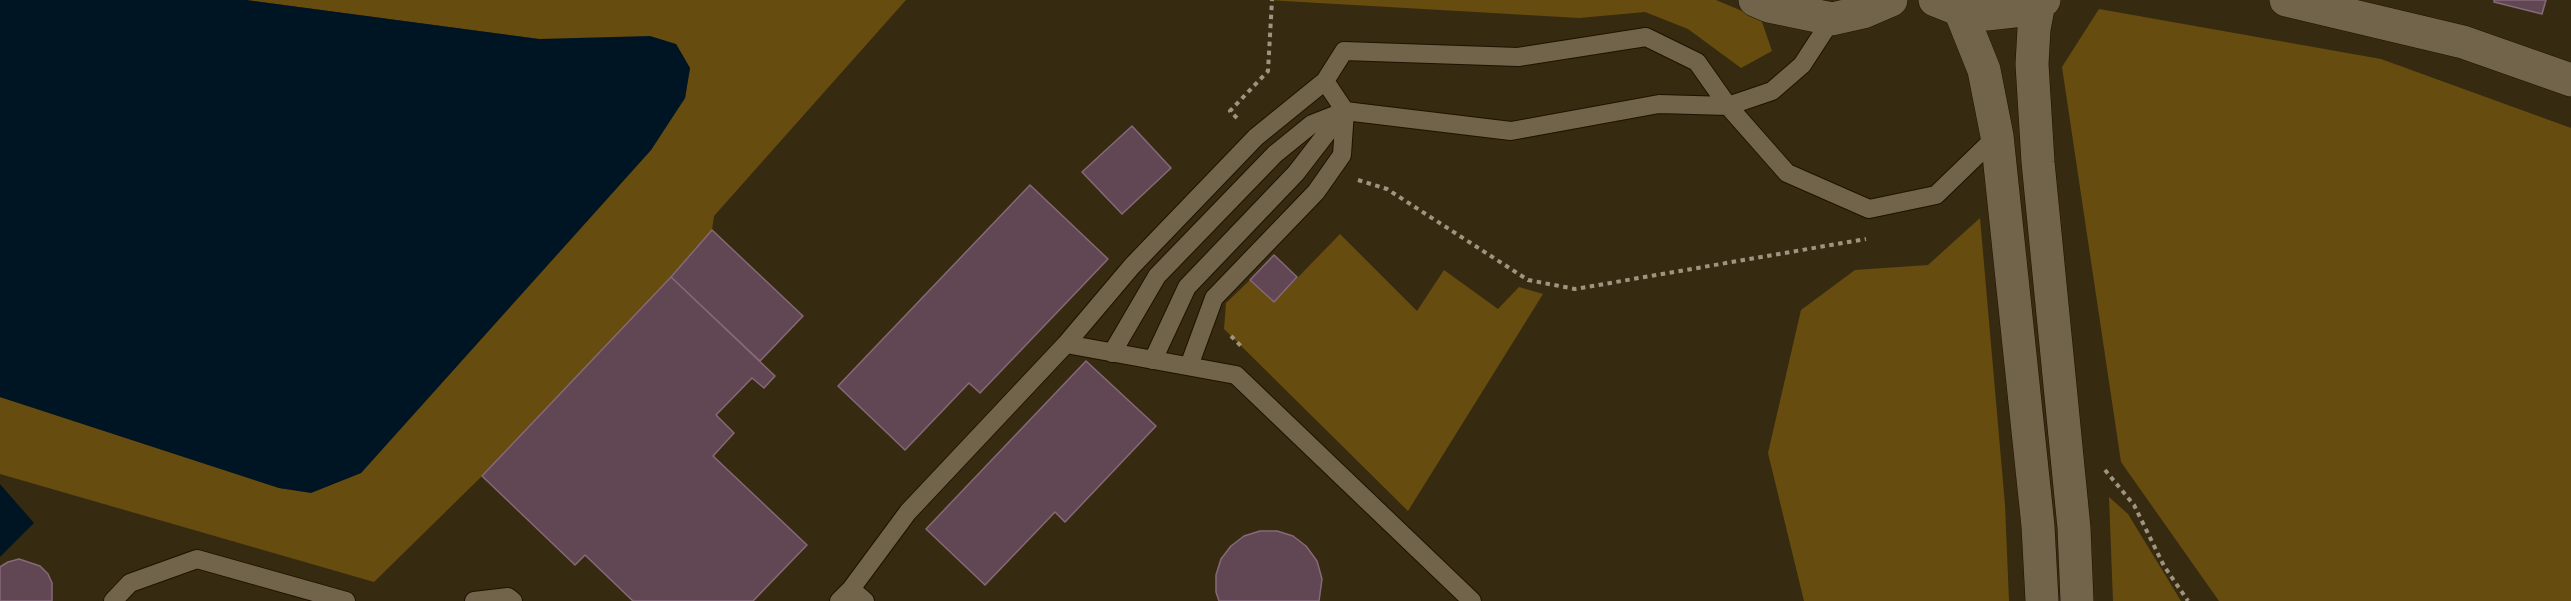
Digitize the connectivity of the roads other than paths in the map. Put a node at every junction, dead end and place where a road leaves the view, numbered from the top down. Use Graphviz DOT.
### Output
graph roads {
  1 [pos="1755,0"];
  2 [pos="1891,0"];
  3 [pos="2286,0"];
  4 [pos="2042,1"];
  5 [pos="1947,5"];
  6 [pos="1832,20"];
  7 [pos="2571,80"];
  8 [pos="1325,81"];
  9 [pos="1728,106"];
  10 [pos="1345,111"];
  11 [pos="1997,136"];
  12 [pos="1066,344"];
  13 [pos="1112,353"];
  14 [pos="1153,360"];
  15 [pos="1188,366"];
  16 [pos="852,597"];
  17 [pos="113,601"];
  18 [pos="346,601"];
  19 [pos="474,601"];
  20 [pos="513,601"];
  21 [pos="1472,601"];
  22 [pos="2042,601"];
  23 [pos="2077,601"];
  1 -- 6 [label="main road"];
  2 -- 6 [label="main road"];
  3 -- 7 [label="main road"];
  4 -- 5 [label="main road"];
  4 -- 23 [label="main road"];
  5 -- 11 [label="main road"];
  6 -- 9 [label="lane"];
  8 -- 9 [label="lane"];
  8 -- 10 [label="lane"];
  8 -- 12 [label="lane"];
  9 -- 10 [label="lane"];
  9 -- 11 [label="lane"];
  10 -- 13 [label="lane"];
  10 -- 14 [label="lane"];
  10 -- 15 [label="lane"];
  11 -- 22 [label="main road"];
  12 -- 13 [label="lane"];
  12 -- 16 [label="lane"];
  13 -- 14 [label="lane"];
  14 -- 15 [label="lane"];
  15 -- 21 [label="lane"];
  17 -- 18 [label="lane"];
  19 -- 20 [label="lane"];
}
